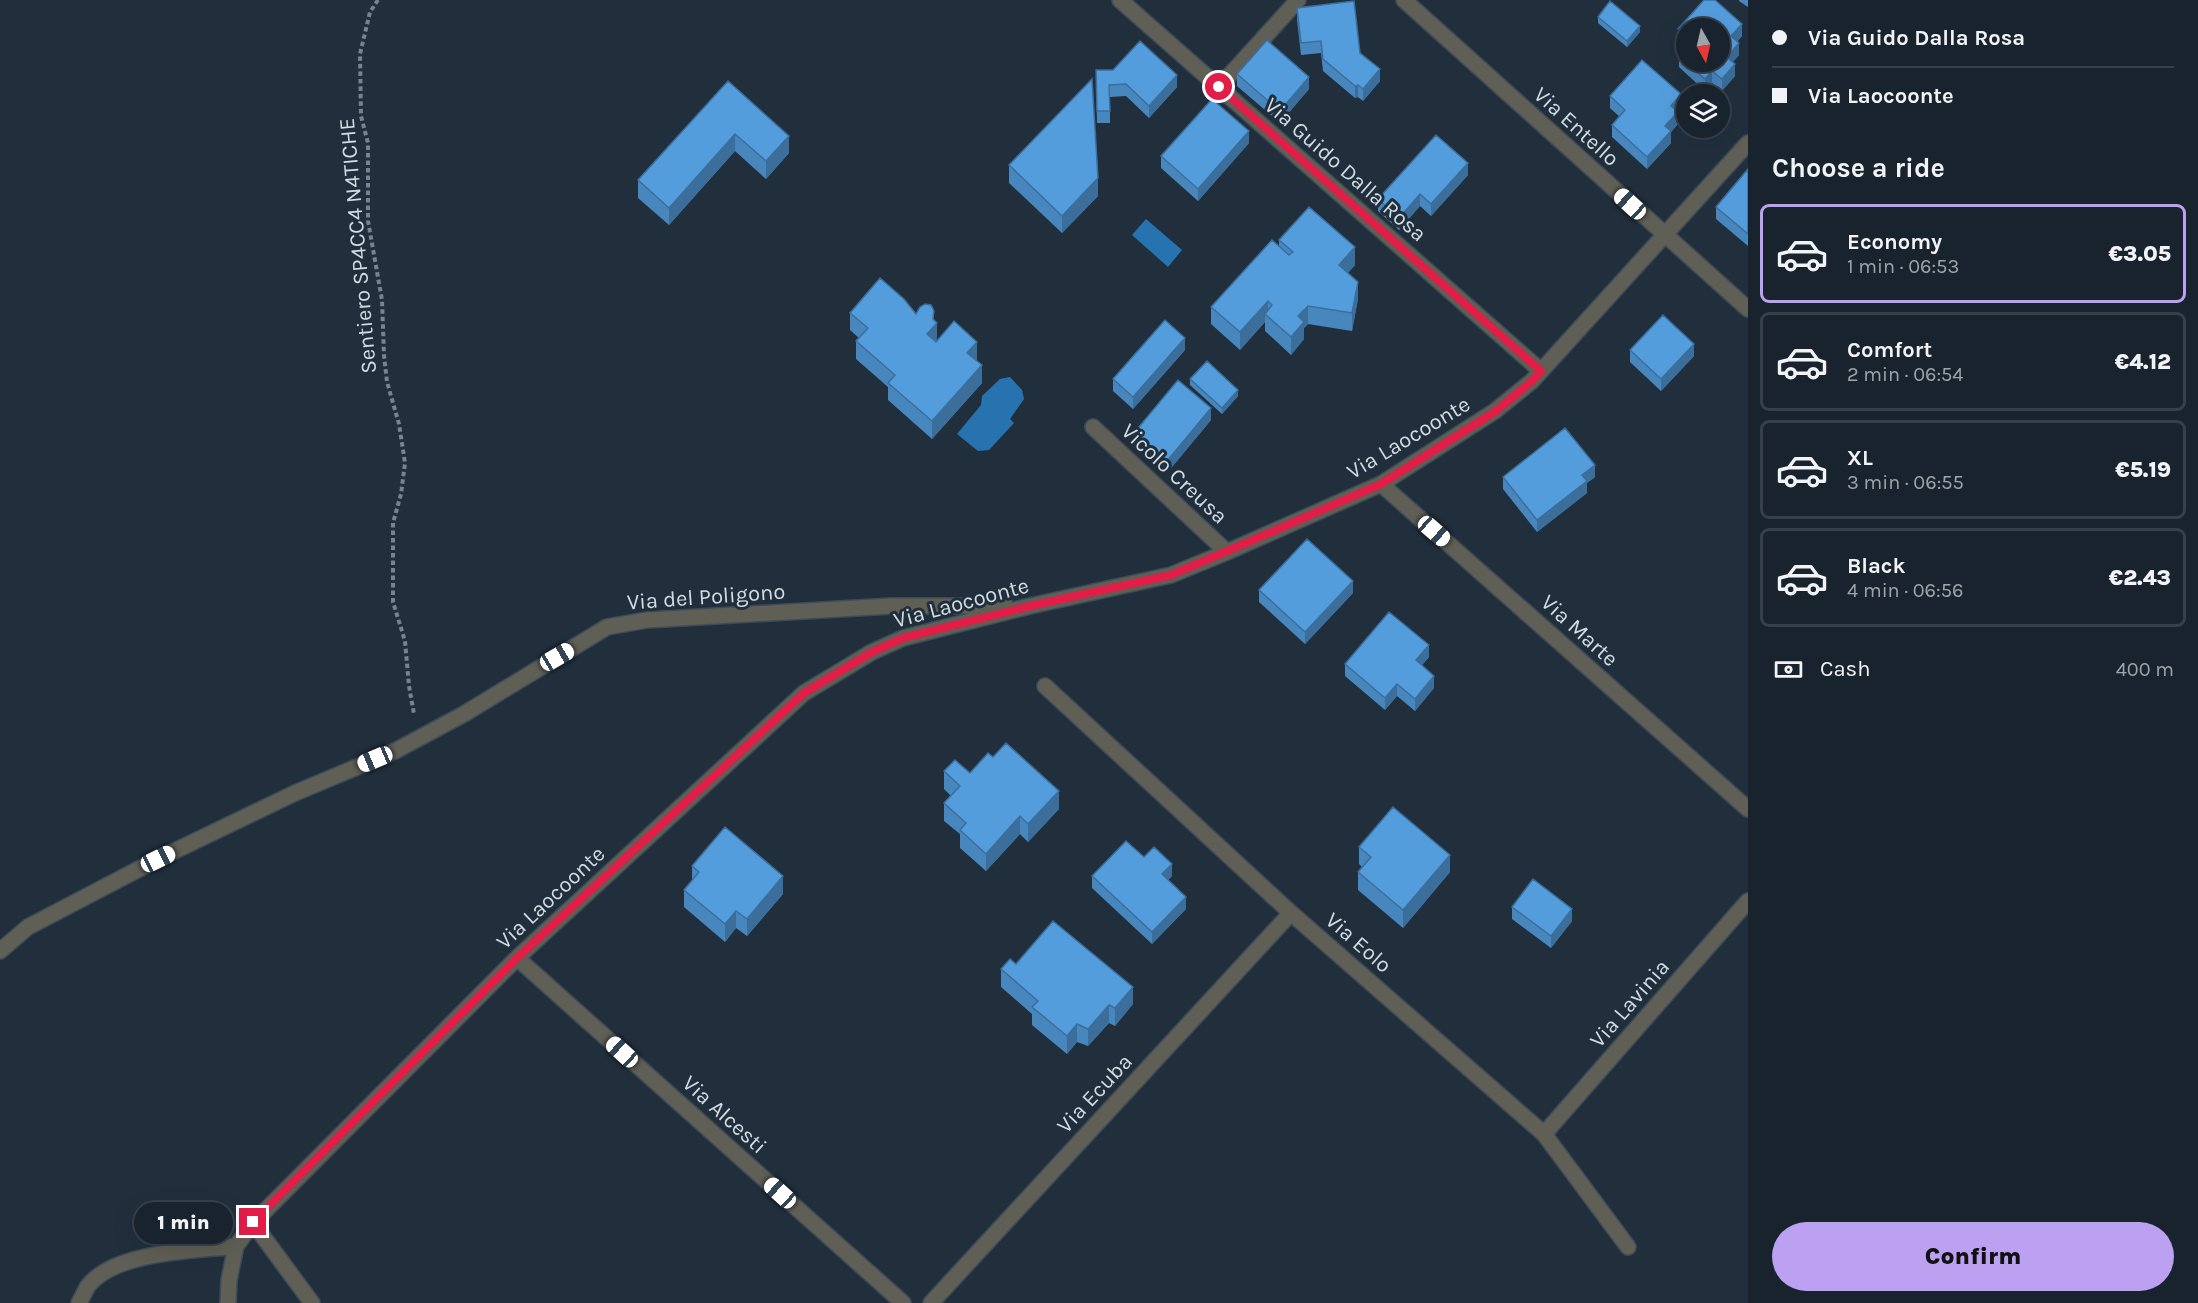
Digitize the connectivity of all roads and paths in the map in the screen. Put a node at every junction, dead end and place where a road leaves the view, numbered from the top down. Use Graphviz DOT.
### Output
graph roads {
  1 [pos="378,0"];
  2 [pos="1120,0"];
  3 [pos="1298,0"];
  4 [pos="1404,0"];
  5 [pos="1219,87"];
  6 [pos="1748,143"];
  7 [pos="1665,236"];
  8 [pos="1748,309"];
  9 [pos="1541,371"];
  10 [pos="1093,427"];
  11 [pos="1381,484"];
  12 [pos="1227,552"];
  13 [pos="1030,606"];
  14 [pos="1045,686"];
  15 [pos="419,738"];
  16 [pos="1748,809"];
  17 [pos="1748,901"];
  18 [pos="1291,913"];
  19 [pos="0,951"];
  20 [pos="517,958"];
  21 [pos="1544,1134"];
  22 [pos="253,1222"];
  23 [pos="236,1246"];
  24 [pos="1628,1247"];
  25 [pos="80,1303"];
  26 [pos="228,1303"];
  27 [pos="312,1303"];
  28 [pos="903,1303"];
  29 [pos="931,1303"];
  1 -- 15 [label="path, Sentiero SP4CC4 N4TICHE"];
  2 -- 5 [label="street, Via Guido Dalla Rosa"];
  3 -- 5 [label="street"];
  4 -- 7 [label="street, Via Entello"];
  5 -- 9 [label="street, Via Guido Dalla Rosa"];
  6 -- 7 [label="street, Via Laocoonte"];
  7 -- 8 [label="street, Via Entello"];
  7 -- 9 [label="street, Via Laocoonte"];
  9 -- 11 [label="street, Via Laocoonte"];
  10 -- 12 [label="street, Vicolo Creusa"];
  11 -- 12 [label="street, Via Laocoonte"];
  11 -- 16 [label="street, Via Marte"];
  12 -- 13 [label="street, Via Laocoonte"];
  13 -- 15 [label="street, Via del Poligono"];
  13 -- 20 [label="street, Via Laocoonte"];
  14 -- 18 [label="street, Via Eolo"];
  15 -- 19 [label="street, Via del Poligono"];
  17 -- 21 [label="street, Via Lavinia"];
  18 -- 21 [label="street, Via Eolo"];
  18 -- 29 [label="street, Via Ecuba"];
  20 -- 22 [label="street, Via Laocoonte"];
  20 -- 28 [label="street, Via Alcesti"];
  21 -- 24 [label="street, Via Eolo"];
  22 -- 23 [label="street, Via Laocoonte"];
  22 -- 27 [label="street"];
  23 -- 25 [label="street"];
  23 -- 26 [label="street"];
}
